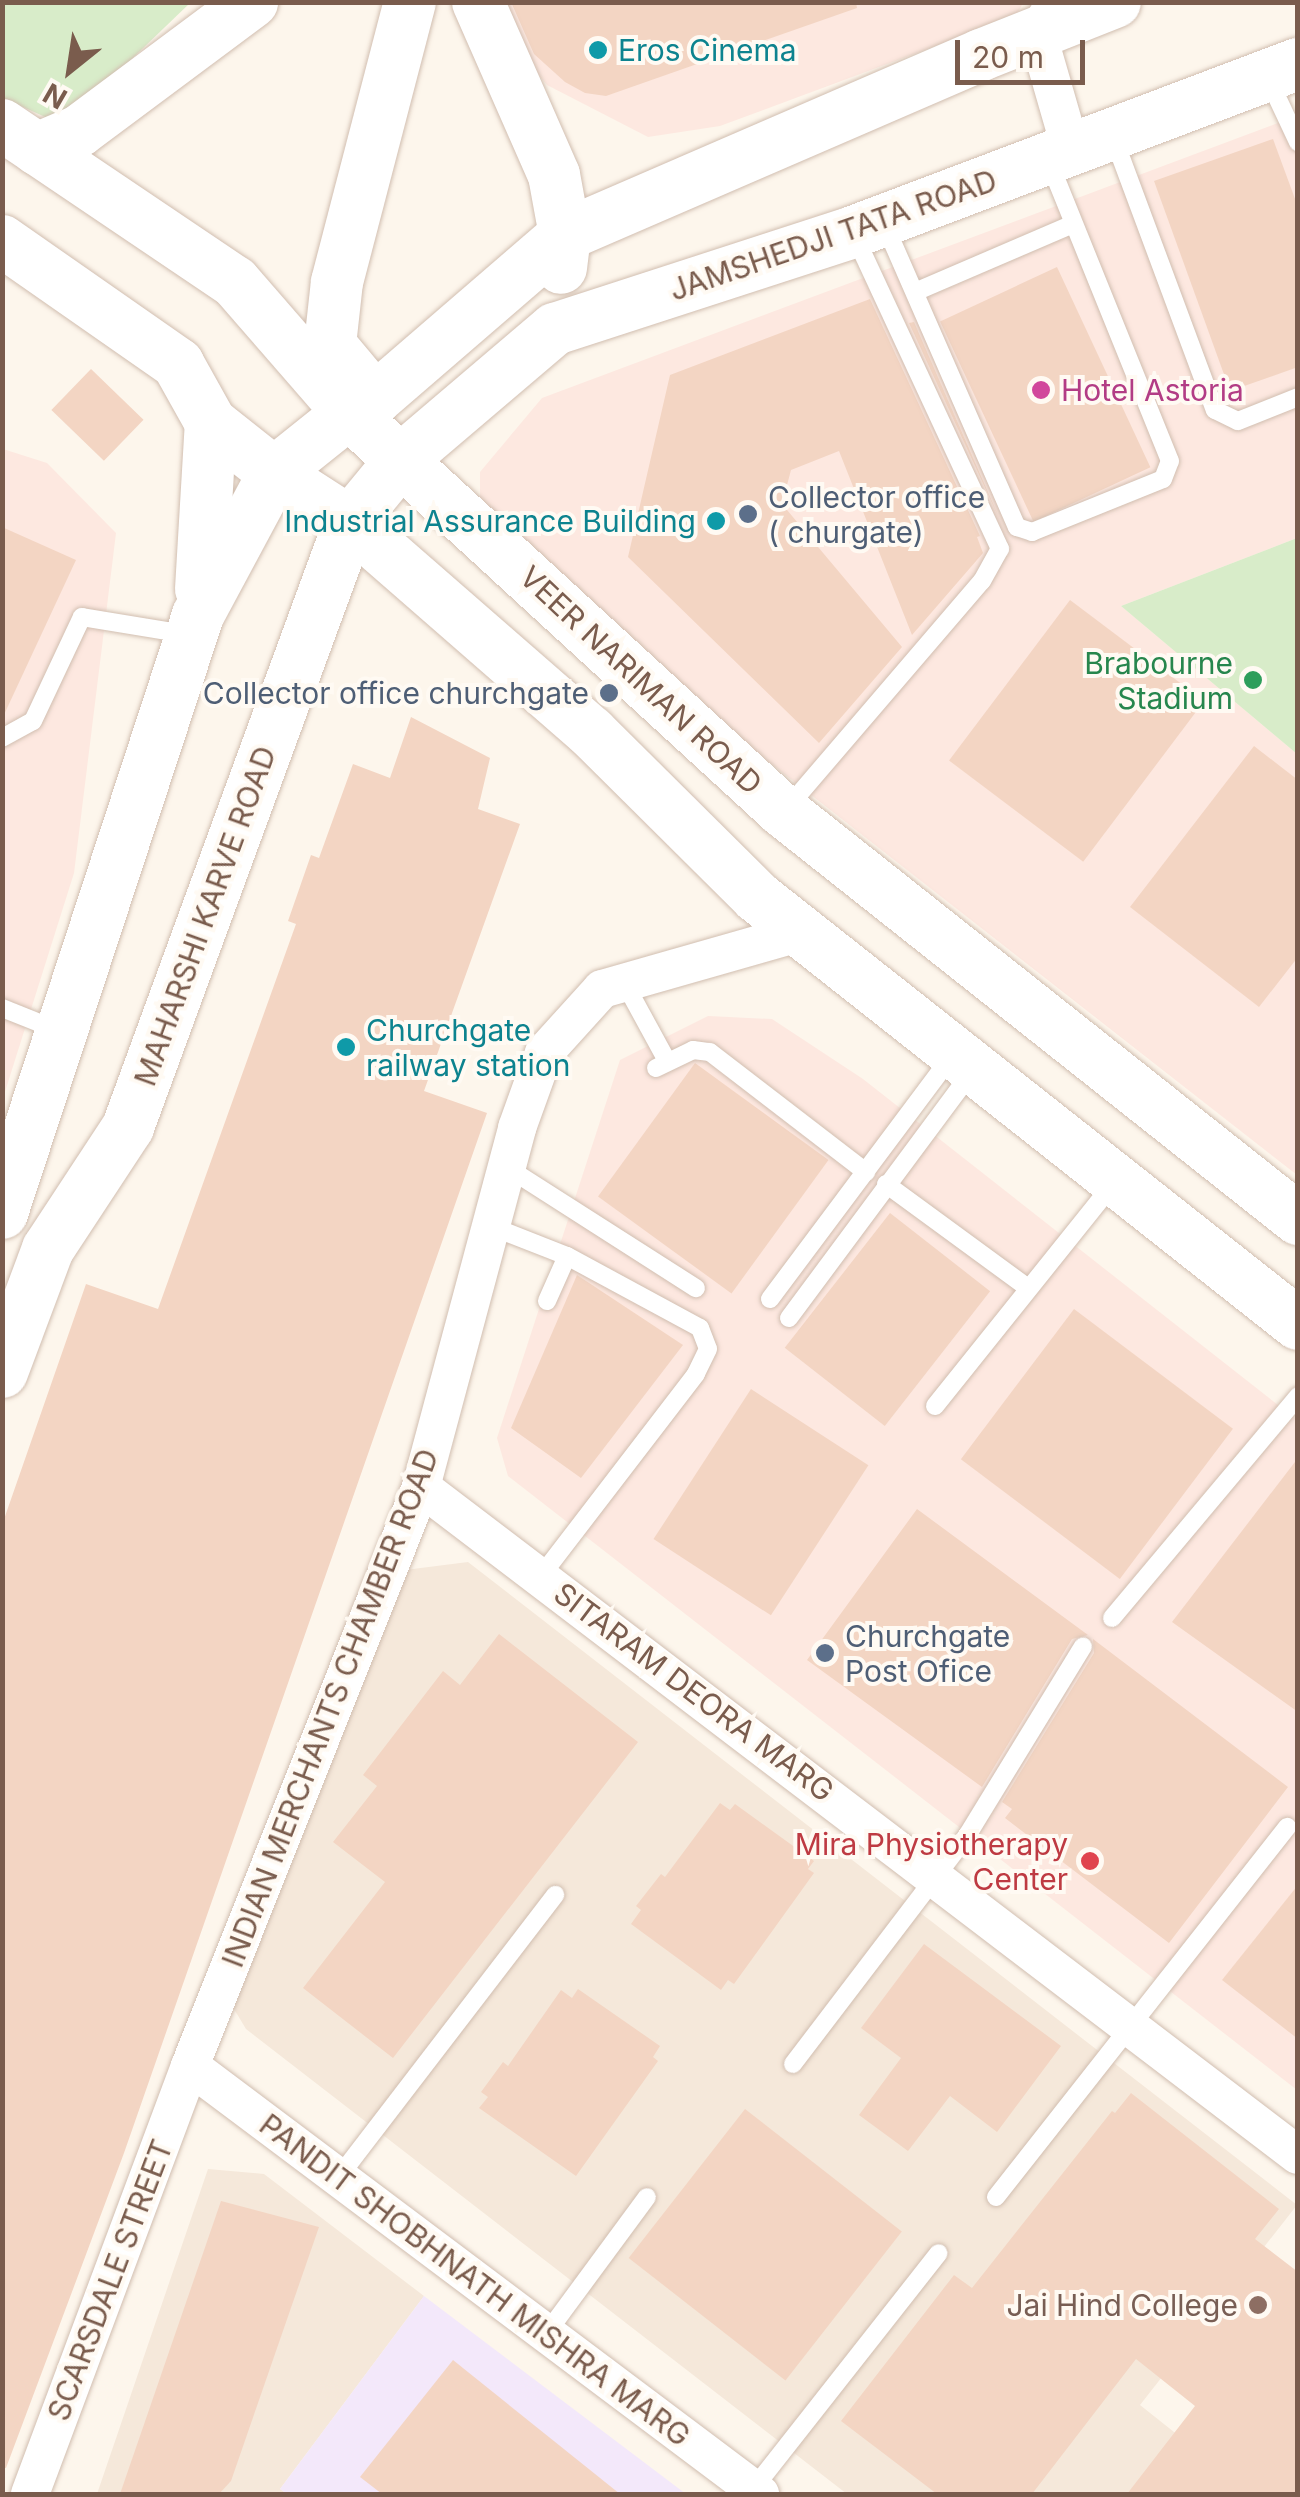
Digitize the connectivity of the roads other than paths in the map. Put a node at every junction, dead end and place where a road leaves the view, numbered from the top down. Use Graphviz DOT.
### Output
graph roads {
  1 [pos="252,2"];
  2 [pos="410,2"];
  3 [pos="478,2"];
  4 [pos="1115,2"];
  5 [pos="1046,17"];
  6 [pos="1282,71"];
  7 [pos="20,137"];
  8 [pos="1298,142"];
  9 [pos="1077,148"];
  10 [pos="1073,224"];
  11 [pos="868,226"];
  12 [pos="565,235"];
  13 [pos="2,241"];
  14 [pos="915,292"];
  15 [pos="555,330"];
  16 [pos="1298,397"];
  17 [pos="362,406"];
  18 [pos="211,423"];
  19 [pos="402,459"];
  20 [pos="274,474"];
  21 [pos="350,522"];
  22 [pos="195,625"];
  23 [pos="2,738"];
  24 [pos="784,812"];
  25 [pos="802,932"];
  26 [pos="624,982"];
  27 [pos="2,1008"];
  28 [pos="62,1032"];
  29 [pos="964,1060"];
  30 [pos="508,1168"];
  31 [pos="866,1172"];
  32 [pos="1117,1179"];
  33 [pos="886,1184"];
  34 [pos="2,1213"];
  35 [pos="1298,1219"];
  36 [pos="493,1227"];
  37 [pos="567,1256"];
  38 [pos="696,1288"];
  39 [pos="1028,1288"];
  40 [pos="770,1299"];
  41 [pos="547,1301"];
  42 [pos="789,1318"];
  43 [pos="1298,1324"];
  44 [pos="2,1372"];
  45 [pos="1298,1396"];
  46 [pos="936,1406"];
  47 [pos="421,1487"];
  48 [pos="541,1576"];
  49 [pos="1112,1618"];
  50 [pos="1083,1646"];
  51 [pos="1287,1827"];
  52 [pos="935,1875"];
  53 [pos="556,1895"];
  54 [pos="1130,2028"];
  55 [pos="792,2064"];
  56 [pos="190,2066"];
  57 [pos="1298,2156"];
  58 [pos="338,2178"];
  59 [pos="647,2197"];
  60 [pos="996,2197"];
  61 [pos="939,2253"];
  62 [pos="546,2334"];
  63 [pos="757,2492"];
  64 [pos="30,2494"];
  1 -- 7 [label="main road"];
  2 -- 17 [label="main road"];
  3 -- 12 [label="main road"];
  4 -- 5 [label="main road"];
  5 -- 9 [label="street"];
  5 -- 12 [label="main road"];
  6 -- 8 [label="lane"];
  6 -- 9 [label="main road, JAMSHEDJI TATA ROAD"];
  7 -- 17 [label="main road, VEER NARIMAN ROAD"];
  9 -- 10 [label="lane"];
  9 -- 11 [label="main road, JAMSHEDJI TATA ROAD"];
  9 -- 16 [label="lane"];
  10 -- 14 [label="lane"];
  10 -- 14 [label="lane"];
  11 -- 14 [label="lane"];
  11 -- 15 [label="main road, JAMSHEDJI TATA ROAD"];
  11 -- 24 [label="lane"];
  12 -- 15 [label="main road"];
  12 -- 17 [label="main road"];
  13 -- 18 [label="main road"];
  15 -- 19 [label="main road, JAMSHEDJI TATA ROAD"];
  17 -- 19 [label="main road, VEER NARIMAN ROAD"];
  17 -- 20 [label="main road"];
  18 -- 20 [label="main road"];
  18 -- 22 [label="main road"];
  19 -- 21 [label="main road, MAHARSHI KARVE ROAD"];
  19 -- 24 [label="main road, VEER NARIMAN ROAD"];
  20 -- 21 [label="main road"];
  20 -- 22 [label="main road"];
  21 -- 25 [label="main road"];
  21 -- 44 [label="main road, MAHARSHI KARVE ROAD"];
  22 -- 23 [label="lane"];
  22 -- 28 [label="main road"];
  24 -- 35 [label="main road, VEER NARIMAN ROAD"];
  25 -- 26 [label="street, INDIAN MERCHANTS CHAMBER ROAD"];
  25 -- 29 [label="main road"];
  26 -- 30 [label="street, INDIAN MERCHANTS CHAMBER ROAD"];
  26 -- 31 [label="lane"];
  27 -- 28 [label="lane"];
  28 -- 34 [label="main road"];
  29 -- 31 [label="lane"];
  29 -- 32 [label="main road"];
  29 -- 33 [label="lane"];
  30 -- 36 [label="street, INDIAN MERCHANTS CHAMBER ROAD"];
  30 -- 38 [label="lane"];
  31 -- 40 [label="lane"];
  32 -- 39 [label="lane"];
  32 -- 43 [label="main road"];
  33 -- 39 [label="lane"];
  33 -- 42 [label="lane"];
  36 -- 37 [label="lane"];
  36 -- 47 [label="street, INDIAN MERCHANTS CHAMBER ROAD"];
  37 -- 41 [label="lane"];
  37 -- 48 [label="lane"];
  39 -- 46 [label="lane"];
  45 -- 49 [label="lane"];
  47 -- 48 [label="street, SITARAM DEORA MARG"];
  47 -- 56 [label="street, INDIAN MERCHANTS CHAMBER ROAD"];
  48 -- 52 [label="street, SITARAM DEORA MARG"];
  50 -- 52 [label="lane"];
  51 -- 54 [label="lane"];
  52 -- 54 [label="street, SITARAM DEORA MARG"];
  52 -- 55 [label="lane"];
  53 -- 58 [label="lane"];
  54 -- 57 [label="street, SITARAM DEORA MARG"];
  54 -- 60 [label="lane"];
  56 -- 58 [label="street, PANDIT SHOBHNATH MISHRA MARG"];
  56 -- 64 [label="street, SCARSDALE STREET"];
  58 -- 62 [label="street, PANDIT SHOBHNATH MISHRA MARG"];
  59 -- 62 [label="lane"];
  61 -- 63 [label="lane"];
  62 -- 63 [label="street, PANDIT SHOBHNATH MISHRA MARG"];
}
